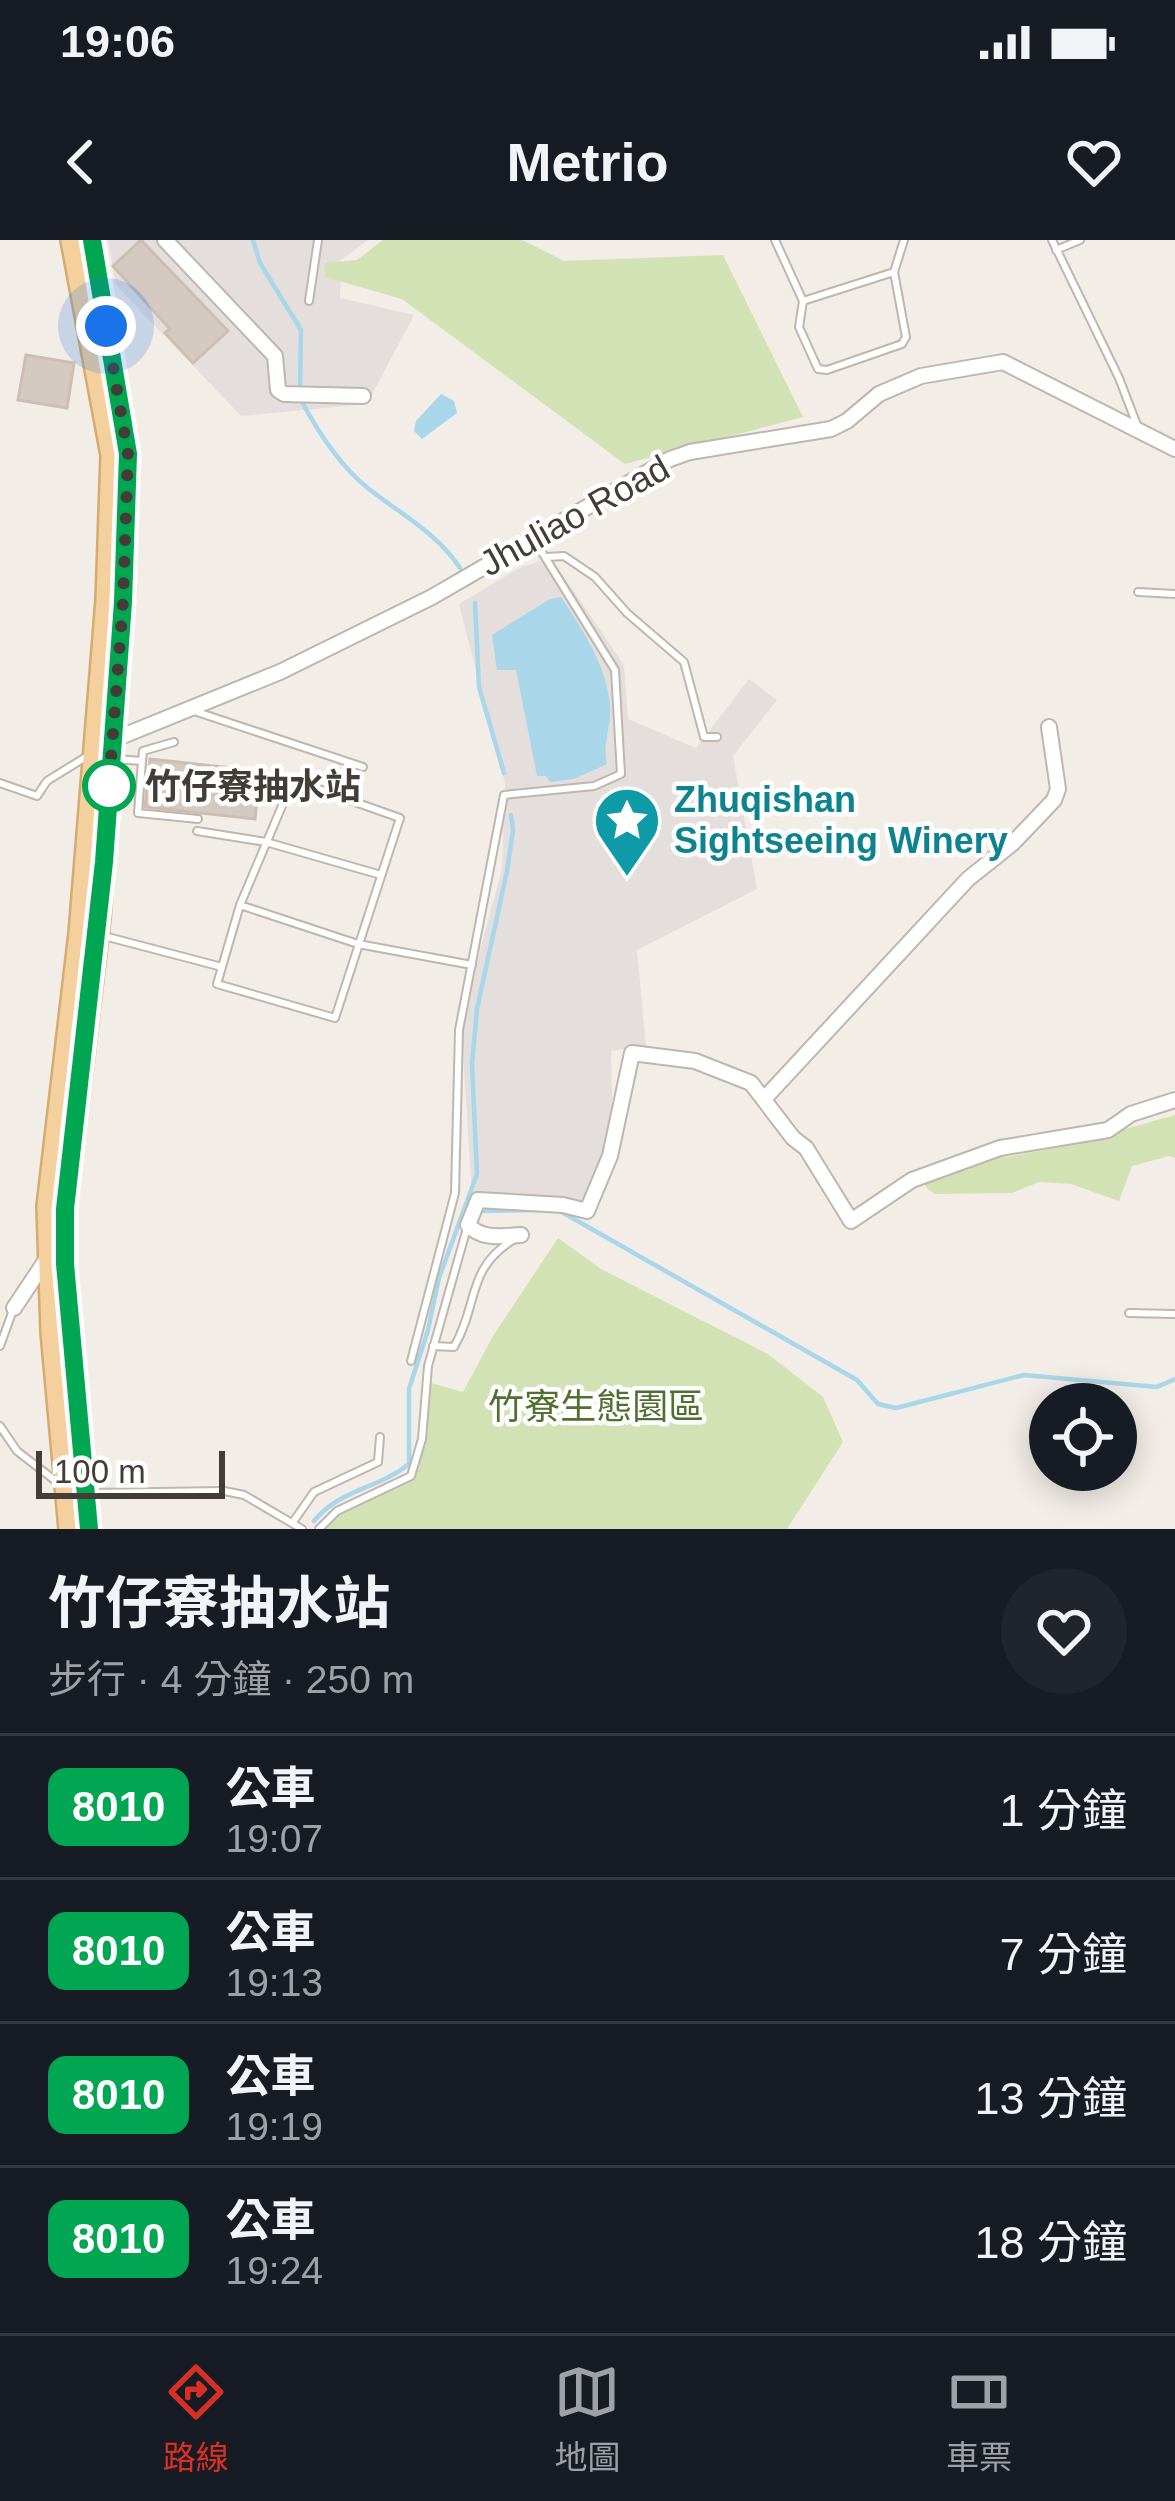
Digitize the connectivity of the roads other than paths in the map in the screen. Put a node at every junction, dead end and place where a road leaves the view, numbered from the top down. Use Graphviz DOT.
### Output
graph roads {
  1 [pos="71,240"];
  2 [pos="92,240"];
  3 [pos="165,240"];
  4 [pos="318,240"];
  5 [pos="904,240"];
  6 [pos="1052,240"];
  7 [pos="1080,240"];
  8 [pos="779,241"];
  9 [pos="1056,250"];
  10 [pos="894,272"];
  11 [pos="309,301"];
  12 [pos="803,301"];
  13 [pos="363,396"];
  14 [pos="1139,429"];
  15 [pos="1175,449"];
  16 [pos="532,538"];
  17 [pos="548,557"];
  18 [pos="1138,592"];
  19 [pos="1175,594"];
  20 [pos="190,710"];
  21 [pos="1049,727"];
  22 [pos="717,737"];
  23 [pos="174,742"];
  24 [pos="106,750"];
  25 [pos="142,760"];
  26 [pos="363,767"];
  27 [pos="0,783"];
  28 [pos="198,819"];
  29 [pos="197,831"];
  30 [pos="266,842"];
  31 [pos="381,875"];
  32 [pos="240,905"];
  33 [pos="89,933"];
  34 [pos="358,944"];
  35 [pos="472,965"];
  36 [pos="222,967"];
  37 [pos="765,1098"];
  38 [pos="1175,1100"];
  39 [pos="468,1225"];
  40 [pos="521,1235"];
  41 [pos="49,1256"];
  42 [pos="14,1308"];
  43 [pos="1129,1313"];
  44 [pos="1175,1314"];
  45 [pos="0,1346"];
  46 [pos="434,1346"];
  47 [pos="411,1361"];
  48 [pos="0,1426"];
  49 [pos="380,1437"];
  50 [pos="78,1493"];
  51 [pos="293,1522"];
  52 [pos="70,1529"];
  53 [pos="89,1529"];
  54 [pos="302,1529"];
  55 [pos="319,1529"];
  1 -- 24 [label="main road"];
  2 -- 24 [label="main road"];
  3 -- 13 [label="street"];
  4 -- 11 [label="lane"];
  5 -- 10 [label="lane"];
  6 -- 9 [label="lane"];
  7 -- 9 [label="lane"];
  8 -- 12 [label="lane"];
  9 -- 14 [label="lane"];
  10 -- 12 [label="lane"];
  10 -- 12 [label="lane"];
  14 -- 15 [label="street, Jhuliao Road"];
  14 -- 16 [label="street, Jhuliao Road"];
  16 -- 17 [label="lane"];
  16 -- 20 [label="street, Jhuliao Road"];
  17 -- 22 [label="lane"];
  17 -- 35 [label="lane"];
  18 -- 19 [label="lane"];
  20 -- 24 [label="street, Jhuliao Road"];
  20 -- 26 [label="lane"];
  21 -- 37 [label="street"];
  23 -- 25 [label="lane"];
  24 -- 25 [label="lane"];
  24 -- 27 [label="lane"];
  24 -- 33 [label="main road"];
  25 -- 28 [label="lane"];
  29 -- 30 [label="lane"];
  30 -- 31 [label="lane"];
  30 -- 31 [label="lane"];
  30 -- 32 [label="lane"];
  31 -- 34 [label="lane"];
  32 -- 34 [label="lane"];
  32 -- 36 [label="lane"];
  33 -- 36 [label="lane"];
  33 -- 41 [label="main road"];
  33 -- 50 [label="main road"];
  34 -- 35 [label="lane"];
  34 -- 36 [label="lane"];
  35 -- 47 [label="lane"];
  37 -- 38 [label="street"];
  37 -- 39 [label="street"];
  39 -- 40 [label="street"];
  39 -- 46 [label="lane"];
  40 -- 46 [label="lane"];
  41 -- 42 [label="street"];
  41 -- 50 [label="main road"];
  42 -- 45 [label="lane"];
  43 -- 44 [label="lane"];
  46 -- 55 [label="lane"];
  48 -- 50 [label="lane"];
  49 -- 51 [label="lane"];
  50 -- 51 [label="lane"];
  50 -- 52 [label="main road"];
  50 -- 53 [label="main road"];
  51 -- 54 [label="lane"];
}
